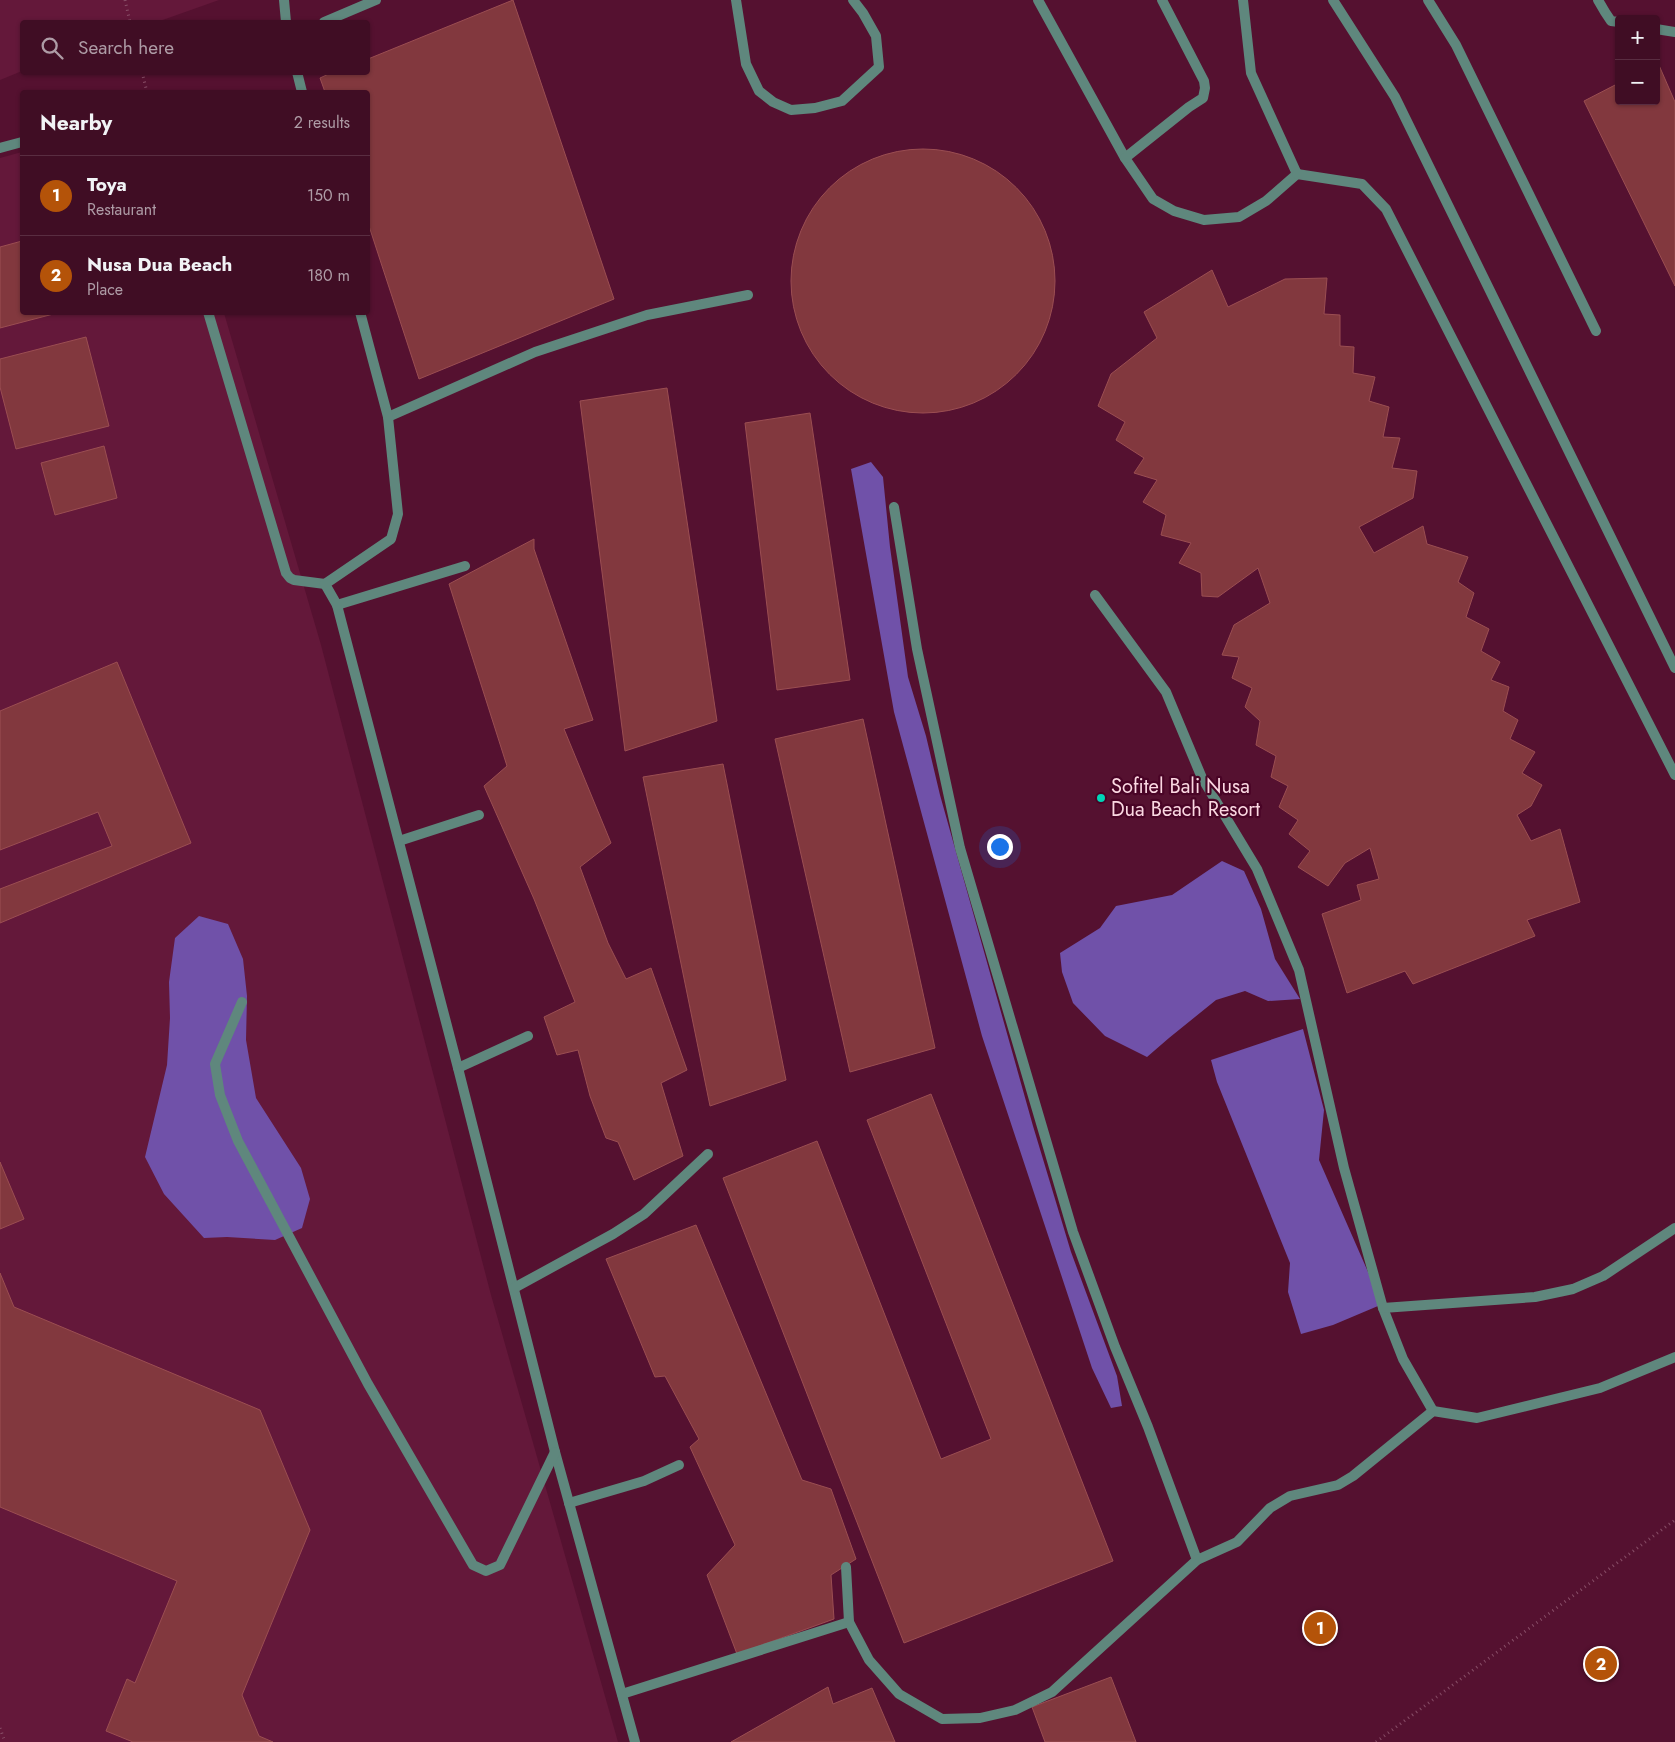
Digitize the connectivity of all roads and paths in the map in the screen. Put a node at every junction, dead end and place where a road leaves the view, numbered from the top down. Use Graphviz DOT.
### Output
graph roads {
  1 [pos="125,0"];
  2 [pos="284,0"];
  3 [pos="376,0"];
  4 [pos="736,0"];
  5 [pos="853,0"];
  6 [pos="1038,0"];
  7 [pos="1162,0"];
  8 [pos="1243,0"];
  9 [pos="1333,0"];
  10 [pos="1428,0"];
  11 [pos="1598,0"];
  12 [pos="130,20"];
  13 [pos="286,20"];
  14 [pos="329,20"];
  15 [pos="1615,22"];
  16 [pos="1660,30"];
  17 [pos="1675,32"];
  18 [pos="143,75"];
  19 [pos="298,75"];
  20 [pos="146,90"];
  21 [pos="302,90"];
  22 [pos="20,143"];
  23 [pos="0,148"];
  24 [pos="1125,158"];
  25 [pos="1297,174"];
  26 [pos="748,295"];
  27 [pos="209,315"];
  28 [pos="361,315"];
  29 [pos="1596,331"];
  30 [pos="388,418"];
  31 [pos="894,507"];
  32 [pos="465,566"];
  33 [pos="325,584"];
  34 [pos="1095,595"];
  35 [pos="337,605"];
  36 [pos="1675,668"];
  37 [pos="1675,775"];
  38 [pos="480,814"];
  39 [pos="399,841"];
  40 [pos="242,1002"];
  41 [pos="528,1036"];
  42 [pos="458,1068"];
  43 [pos="708,1154"];
  44 [pos="1675,1228"];
  45 [pos="514,1288"];
  46 [pos="1383,1308"];
  47 [pos="1675,1357"];
  48 [pos="1433,1411"];
  49 [pos="555,1452"];
  50 [pos="679,1465"];
  51 [pos="569,1503"];
  52 [pos="1675,1520"];
  53 [pos="1197,1560"];
  54 [pos="846,1567"];
  55 [pos="849,1622"];
  56 [pos="622,1694"];
  57 [pos="0,1728"];
  58 [pos="5,1742"];
  59 [pos="635,1742"];
  60 [pos="1376,1742"];
  1 -- 12 [label="path"];
  2 -- 13 [label="lane"];
  3 -- 14 [label="lane"];
  4 -- 5 [label="lane"];
  6 -- 24 [label="lane"];
  7 -- 24 [label="lane"];
  8 -- 25 [label="lane"];
  9 -- 36 [label="lane"];
  10 -- 29 [label="lane"];
  11 -- 15 [label="lane"];
  16 -- 17 [label="lane"];
  18 -- 20 [label="path"];
  19 -- 21 [label="lane"];
  22 -- 23 [label="lane"];
  24 -- 25 [label="lane"];
  25 -- 37 [label="lane"];
  26 -- 30 [label="lane"];
  27 -- 33 [label="lane"];
  28 -- 30 [label="lane"];
  30 -- 33 [label="lane"];
  31 -- 53 [label="lane"];
  32 -- 35 [label="lane"];
  33 -- 35 [label="lane"];
  34 -- 46 [label="lane"];
  35 -- 39 [label="lane"];
  38 -- 39 [label="lane"];
  39 -- 42 [label="lane"];
  40 -- 49 [label="lane"];
  41 -- 42 [label="lane"];
  42 -- 45 [label="lane"];
  43 -- 45 [label="lane"];
  44 -- 46 [label="lane"];
  45 -- 49 [label="lane"];
  46 -- 48 [label="lane"];
  47 -- 48 [label="lane"];
  48 -- 53 [label="lane"];
  49 -- 51 [label="lane"];
  50 -- 51 [label="lane"];
  51 -- 56 [label="lane"];
  52 -- 60 [label="path"];
  53 -- 55 [label="lane"];
  54 -- 55 [label="lane"];
  55 -- 56 [label="lane"];
  56 -- 59 [label="lane"];
  57 -- 58 [label="path"];
}
